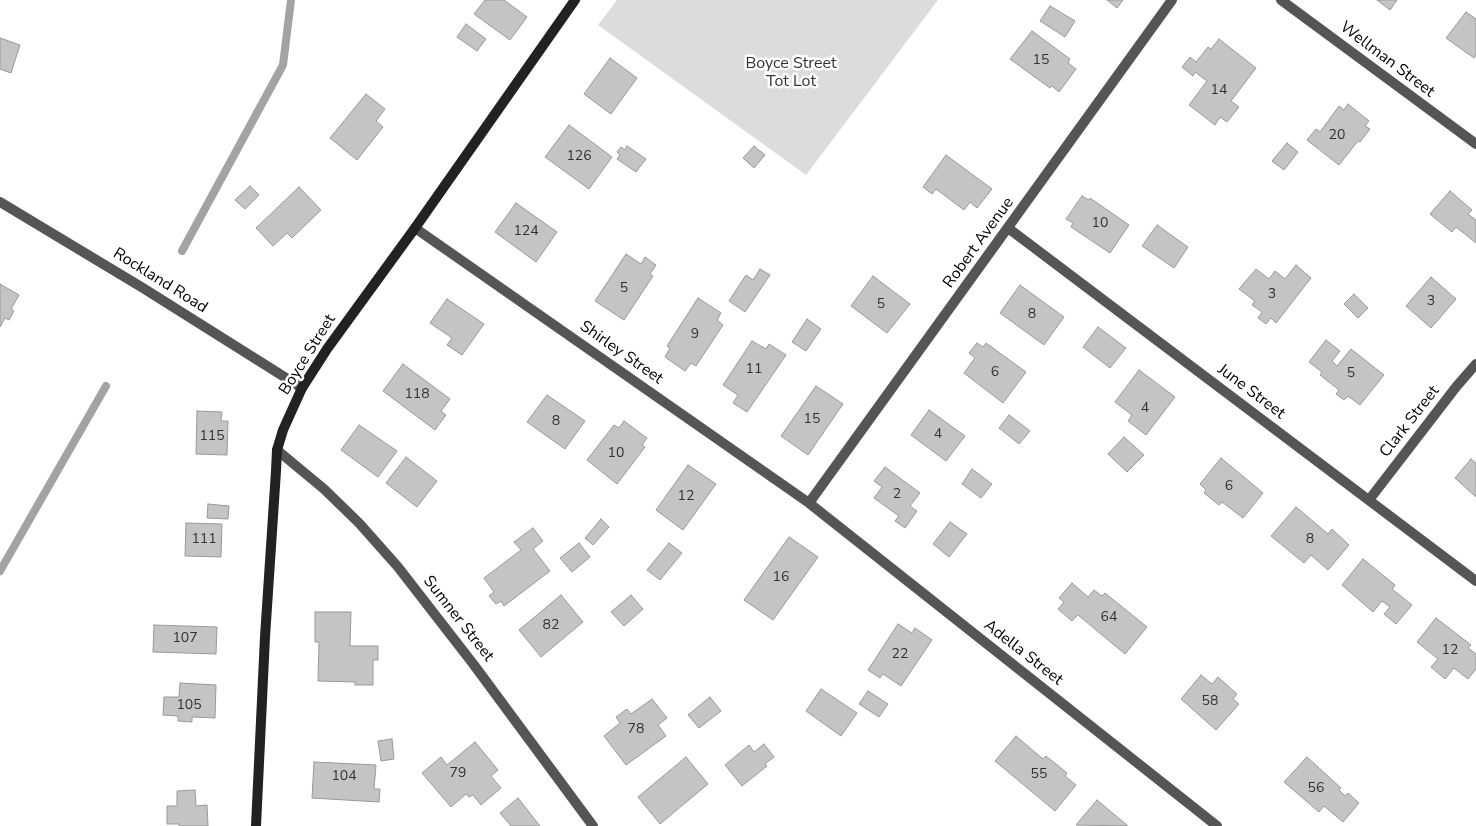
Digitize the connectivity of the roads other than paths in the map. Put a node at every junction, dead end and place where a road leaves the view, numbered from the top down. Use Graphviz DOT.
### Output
graph roads {
  1 [pos="575,0"];
  2 [pos="1172,0"];
  3 [pos="1281,0"];
  4 [pos="1476,144"];
  5 [pos="0,202"];
  6 [pos="415,228"];
  7 [pos="1008,228"];
  8 [pos="1476,364"];
  9 [pos="302,388"];
  10 [pos="277,450"];
  11 [pos="1369,500"];
  12 [pos="809,503"];
  13 [pos="1476,581"];
  14 [pos="256,826"];
  15 [pos="593,826"];
  16 [pos="1217,826"];
  1 -- 6 [label="street, Boyce Street"];
  2 -- 7 [label="street, Robert Avenue"];
  3 -- 4 [label="street, Wellman Street"];
  5 -- 9 [label="street, Rockland Road"];
  6 -- 9 [label="street, Boyce Street"];
  6 -- 12 [label="street, Shirley Street"];
  7 -- 11 [label="street, June Street"];
  7 -- 12 [label="street, Robert Avenue"];
  8 -- 11 [label="street, Clark Street"];
  9 -- 10 [label="street, Boyce Street"];
  10 -- 14 [label="street, Boyce Street"];
  10 -- 15 [label="street, Sumner Street"];
  11 -- 13 [label="street, June Street"];
  12 -- 16 [label="street, Adella Street"];
}
